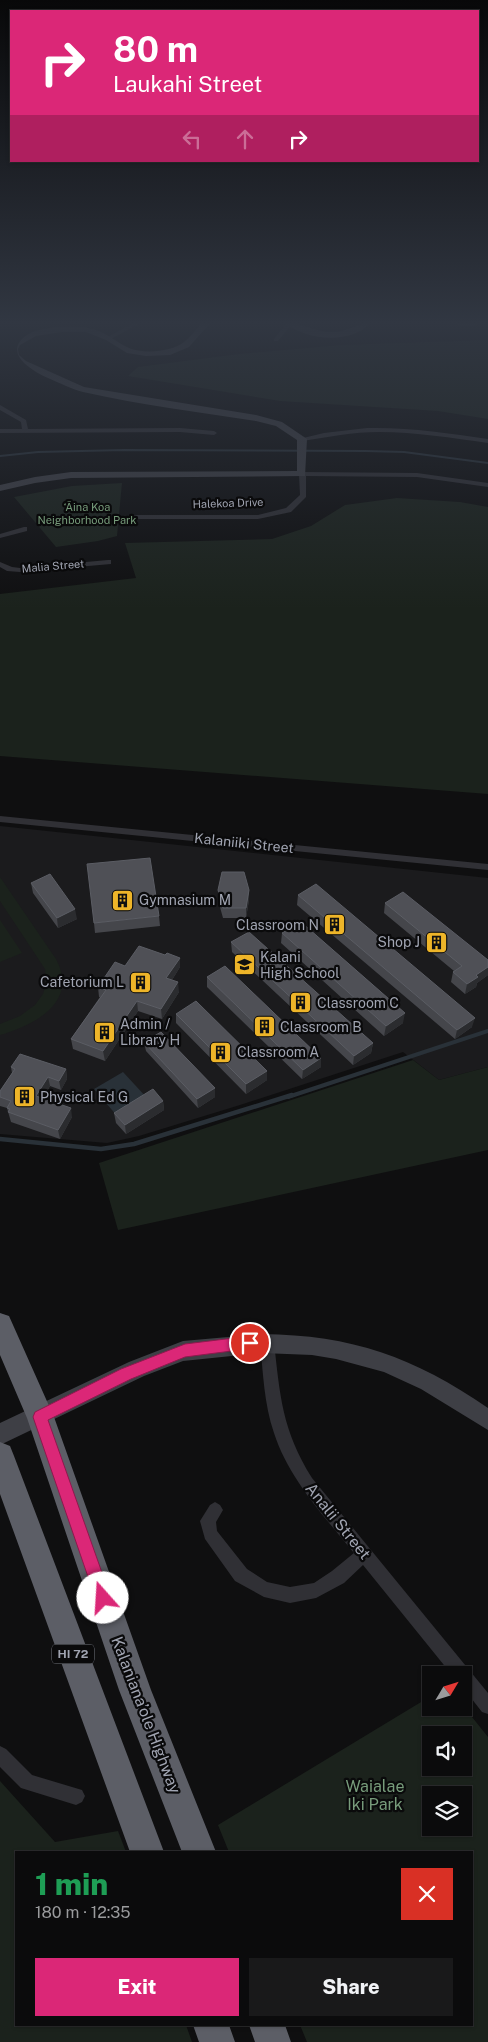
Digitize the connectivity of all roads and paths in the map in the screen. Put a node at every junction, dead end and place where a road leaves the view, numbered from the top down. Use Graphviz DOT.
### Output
graph roads {
  1 [pos="19,418"];
  2 [pos="257,418"];
  3 [pos="0,430"];
  4 [pos="25,430"];
  5 [pos="214,433"];
  6 [pos="488,442"];
  7 [pos="302,447"];
  8 [pos="302,474"];
  9 [pos="488,485"];
  10 [pos="0,488"];
  11 [pos="134,517"];
  12 [pos="24,529"];
  13 [pos="0,536"];
  14 [pos="108,562"];
  15 [pos="0,564"];
  16 [pos="0,820"];
  17 [pos="488,867"];
  18 [pos="0,1325"];
  19 [pos="267,1342"];
  20 [pos="40,1417"];
  21 [pos="488,1420"];
  22 [pos="0,1434"];
  23 [pos="0,1456"];
  24 [pos="214,1510"];
  25 [pos="365,1553"];
  26 [pos="455,1666"];
  27 [pos="472,1687"];
  28 [pos="488,1706"];
  29 [pos="0,1755"];
  30 [pos="76,1796"];
  31 [pos="147,1851"];
  32 [pos="199,1851"];
  33 [pos="211,2026"];
  34 [pos="267,2026"];
  35 [pos="217,2042"];
  36 [pos="274,2042"];
  1 -- 4 [label="street"];
  2 -- 7 [label="street"];
  3 -- 4 [label="street"];
  4 -- 5 [label="street"];
  6 -- 7 [label="street"];
  7 -- 8 [label="street, Halekoa Drive"];
  8 -- 9 [label="street"];
  8 -- 10 [label="street"];
  8 -- 11 [label="street, Halekoa Drive"];
  12 -- 13 [label="street"];
  14 -- 15 [label="street, Malia Street"];
  16 -- 17 [label="street, Kalaniiki Street"];
  18 -- 20 [label="highway, Kalaniana’ole Highway"];
  19 -- 20 [label="street"];
  19 -- 21 [label="street"];
  19 -- 25 [label="street, Analii Street"];
  20 -- 22 [label="street"];
  20 -- 32 [label="highway, Kalaniana’ole Highway"];
  23 -- 31 [label="highway, HI 72"];
  24 -- 25 [label="street"];
  25 -- 26 [label="street, Analii Street"];
  27 -- 28 [label="street, Analii Street"];
  29 -- 30 [label="street"];
  33 -- 35 [label="highway"];
  34 -- 36 [label="highway"];
}
